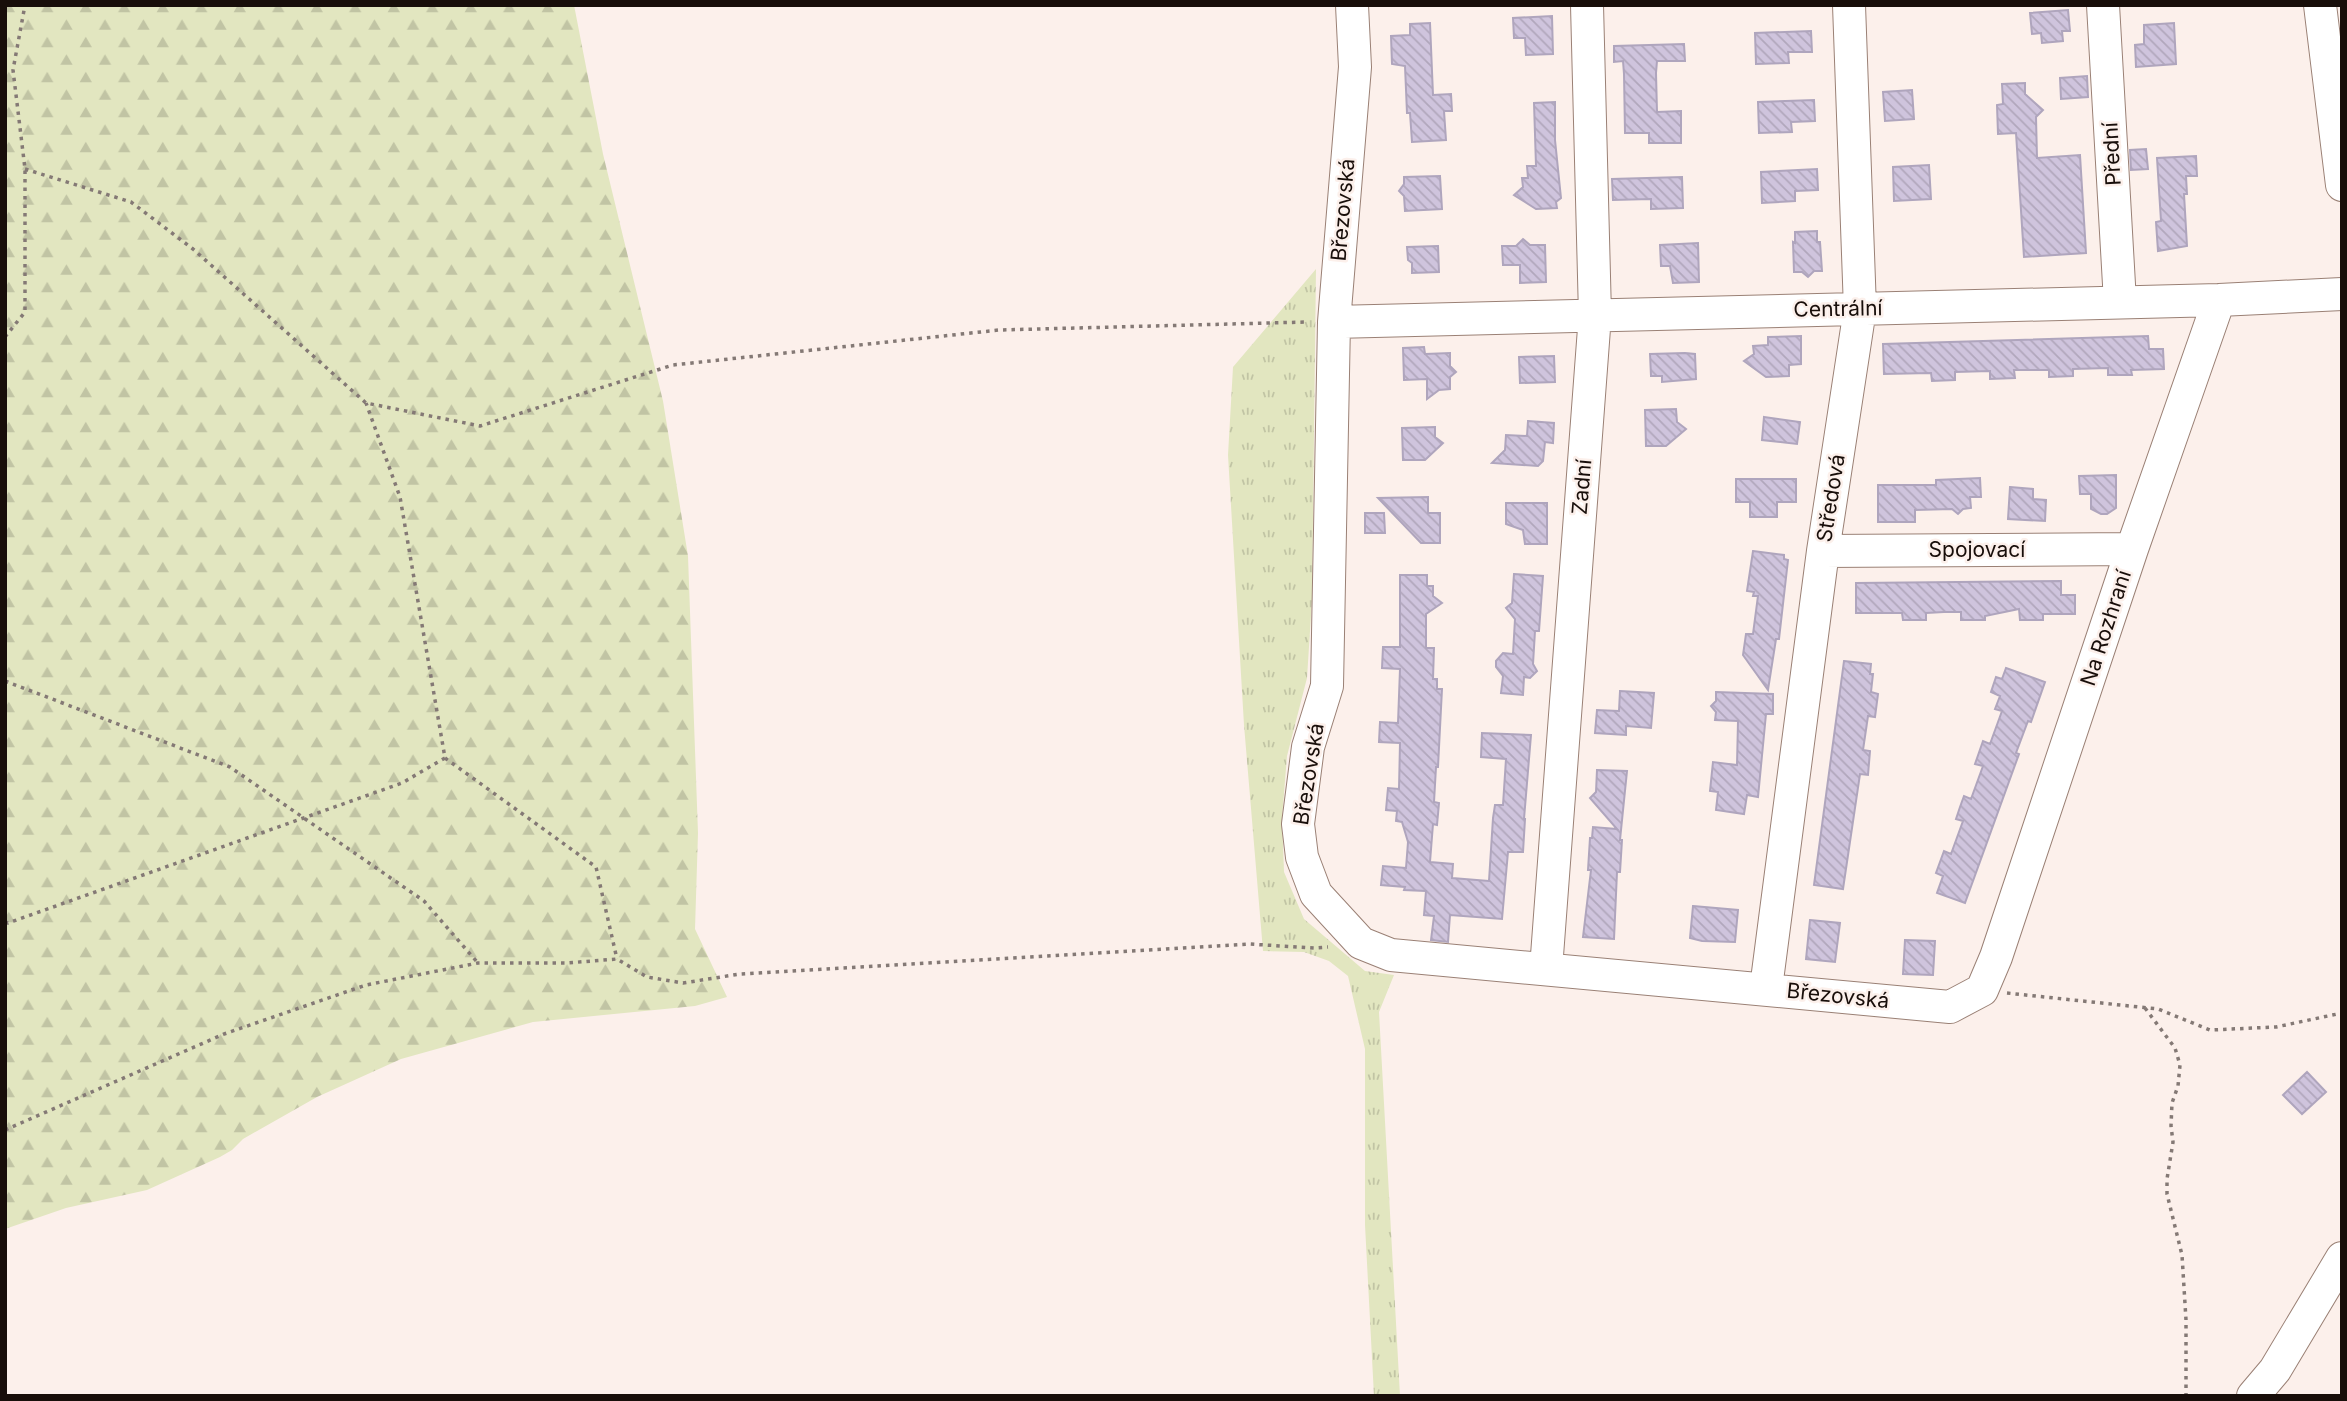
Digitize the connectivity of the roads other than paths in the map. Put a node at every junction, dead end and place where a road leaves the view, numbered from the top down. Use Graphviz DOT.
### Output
graph roads {
  1 [pos="1352,5"];
  2 [pos="1587,5"];
  3 [pos="1849,5"];
  4 [pos="2103,5"];
  5 [pos="2320,5"];
  6 [pos="2342,185"];
  7 [pos="2342,294"];
  8 [pos="2219,300"];
  9 [pos="2120,302"];
  10 [pos="1860,309"];
  11 [pos="1595,315"];
  12 [pos="1334,322"];
  13 [pos="2132,550"];
  14 [pos="1823,551"];
  15 [pos="1546,969"];
  16 [pos="1766,988"];
  17 [pos="1982,990"];
  18 [pos="2342,1258"];
  19 [pos="2253,1396"];
  1 -- 12 [label="street, Březovská"];
  2 -- 11 [label="street, Zadní"];
  3 -- 10 [label="street, Středová"];
  4 -- 9 [label="street, Přední"];
  5 -- 6 [label="street"];
  7 -- 8 [label="street, Centrální"];
  8 -- 9 [label="street, Centrální"];
  8 -- 13 [label="street, Na Rozhraní"];
  9 -- 10 [label="street, Centrální"];
  10 -- 11 [label="street, Centrální"];
  10 -- 14 [label="street, Středová"];
  11 -- 12 [label="street, Centrální"];
  11 -- 15 [label="street, Zadní"];
  12 -- 15 [label="street, Březovská"];
  13 -- 14 [label="street, Spojovací"];
  13 -- 17 [label="street, Na Rozhraní"];
  14 -- 16 [label="street, Středová"];
  15 -- 16 [label="street, Březovská"];
  16 -- 17 [label="street, Březovská"];
  18 -- 19 [label="street"];
}
